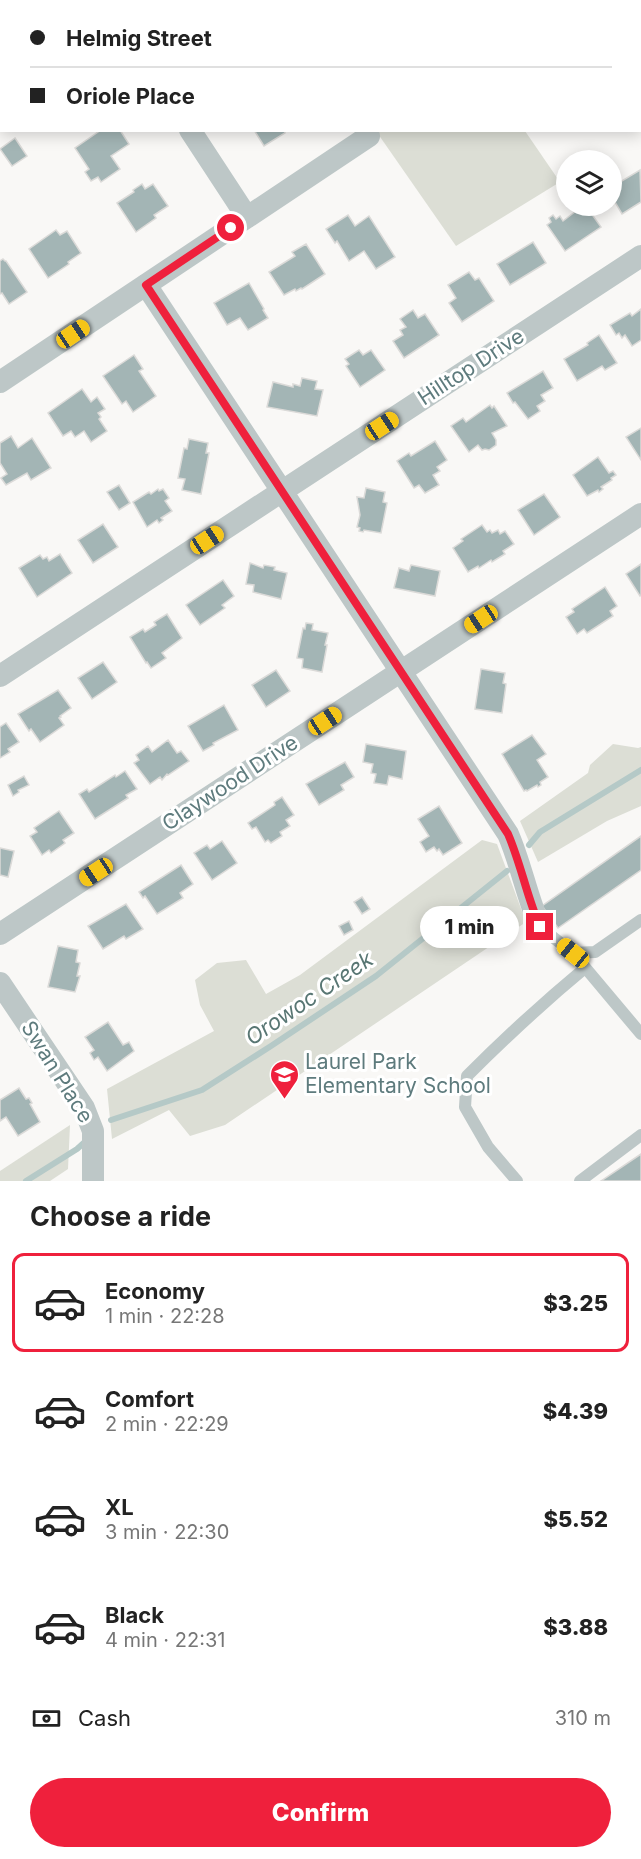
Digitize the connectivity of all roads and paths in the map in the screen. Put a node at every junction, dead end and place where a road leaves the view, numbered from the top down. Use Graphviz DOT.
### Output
graph roads {
  1 [pos="191,132"];
  2 [pos="369,136"];
  3 [pos="247,217"];
  4 [pos="641,256"];
  5 [pos="146,285"];
  6 [pos="0,382"];
  7 [pos="282,491"];
  8 [pos="641,514"];
  9 [pos="401,671"];
  10 [pos="0,676"];
  11 [pos="641,920"];
  12 [pos="540,927"];
  13 [pos="0,934"];
  14 [pos="573,953"];
  15 [pos="585,968"];
  16 [pos="0,983"];
  17 [pos="641,1034"];
  18 [pos="641,1135"];
  19 [pos="93,1181"];
  20 [pos="517,1181"];
  21 [pos="580,1181"];
  1 -- 3 [label="street"];
  2 -- 3 [label="street"];
  3 -- 5 [label="street"];
  4 -- 7 [label="street, Hilltop Drive"];
  5 -- 6 [label="street"];
  5 -- 7 [label="street"];
  7 -- 9 [label="street"];
  7 -- 10 [label="street, Hilltop Drive"];
  8 -- 9 [label="street, Claywood Drive"];
  9 -- 12 [label="street"];
  9 -- 13 [label="street, Claywood Drive"];
  11 -- 14 [label="lane"];
  12 -- 14 [label="lane"];
  14 -- 15 [label="lane"];
  15 -- 17 [label="lane"];
  15 -- 20 [label="lane"];
  16 -- 19 [label="street, Swan Place"];
  18 -- 21 [label="lane"];
}
